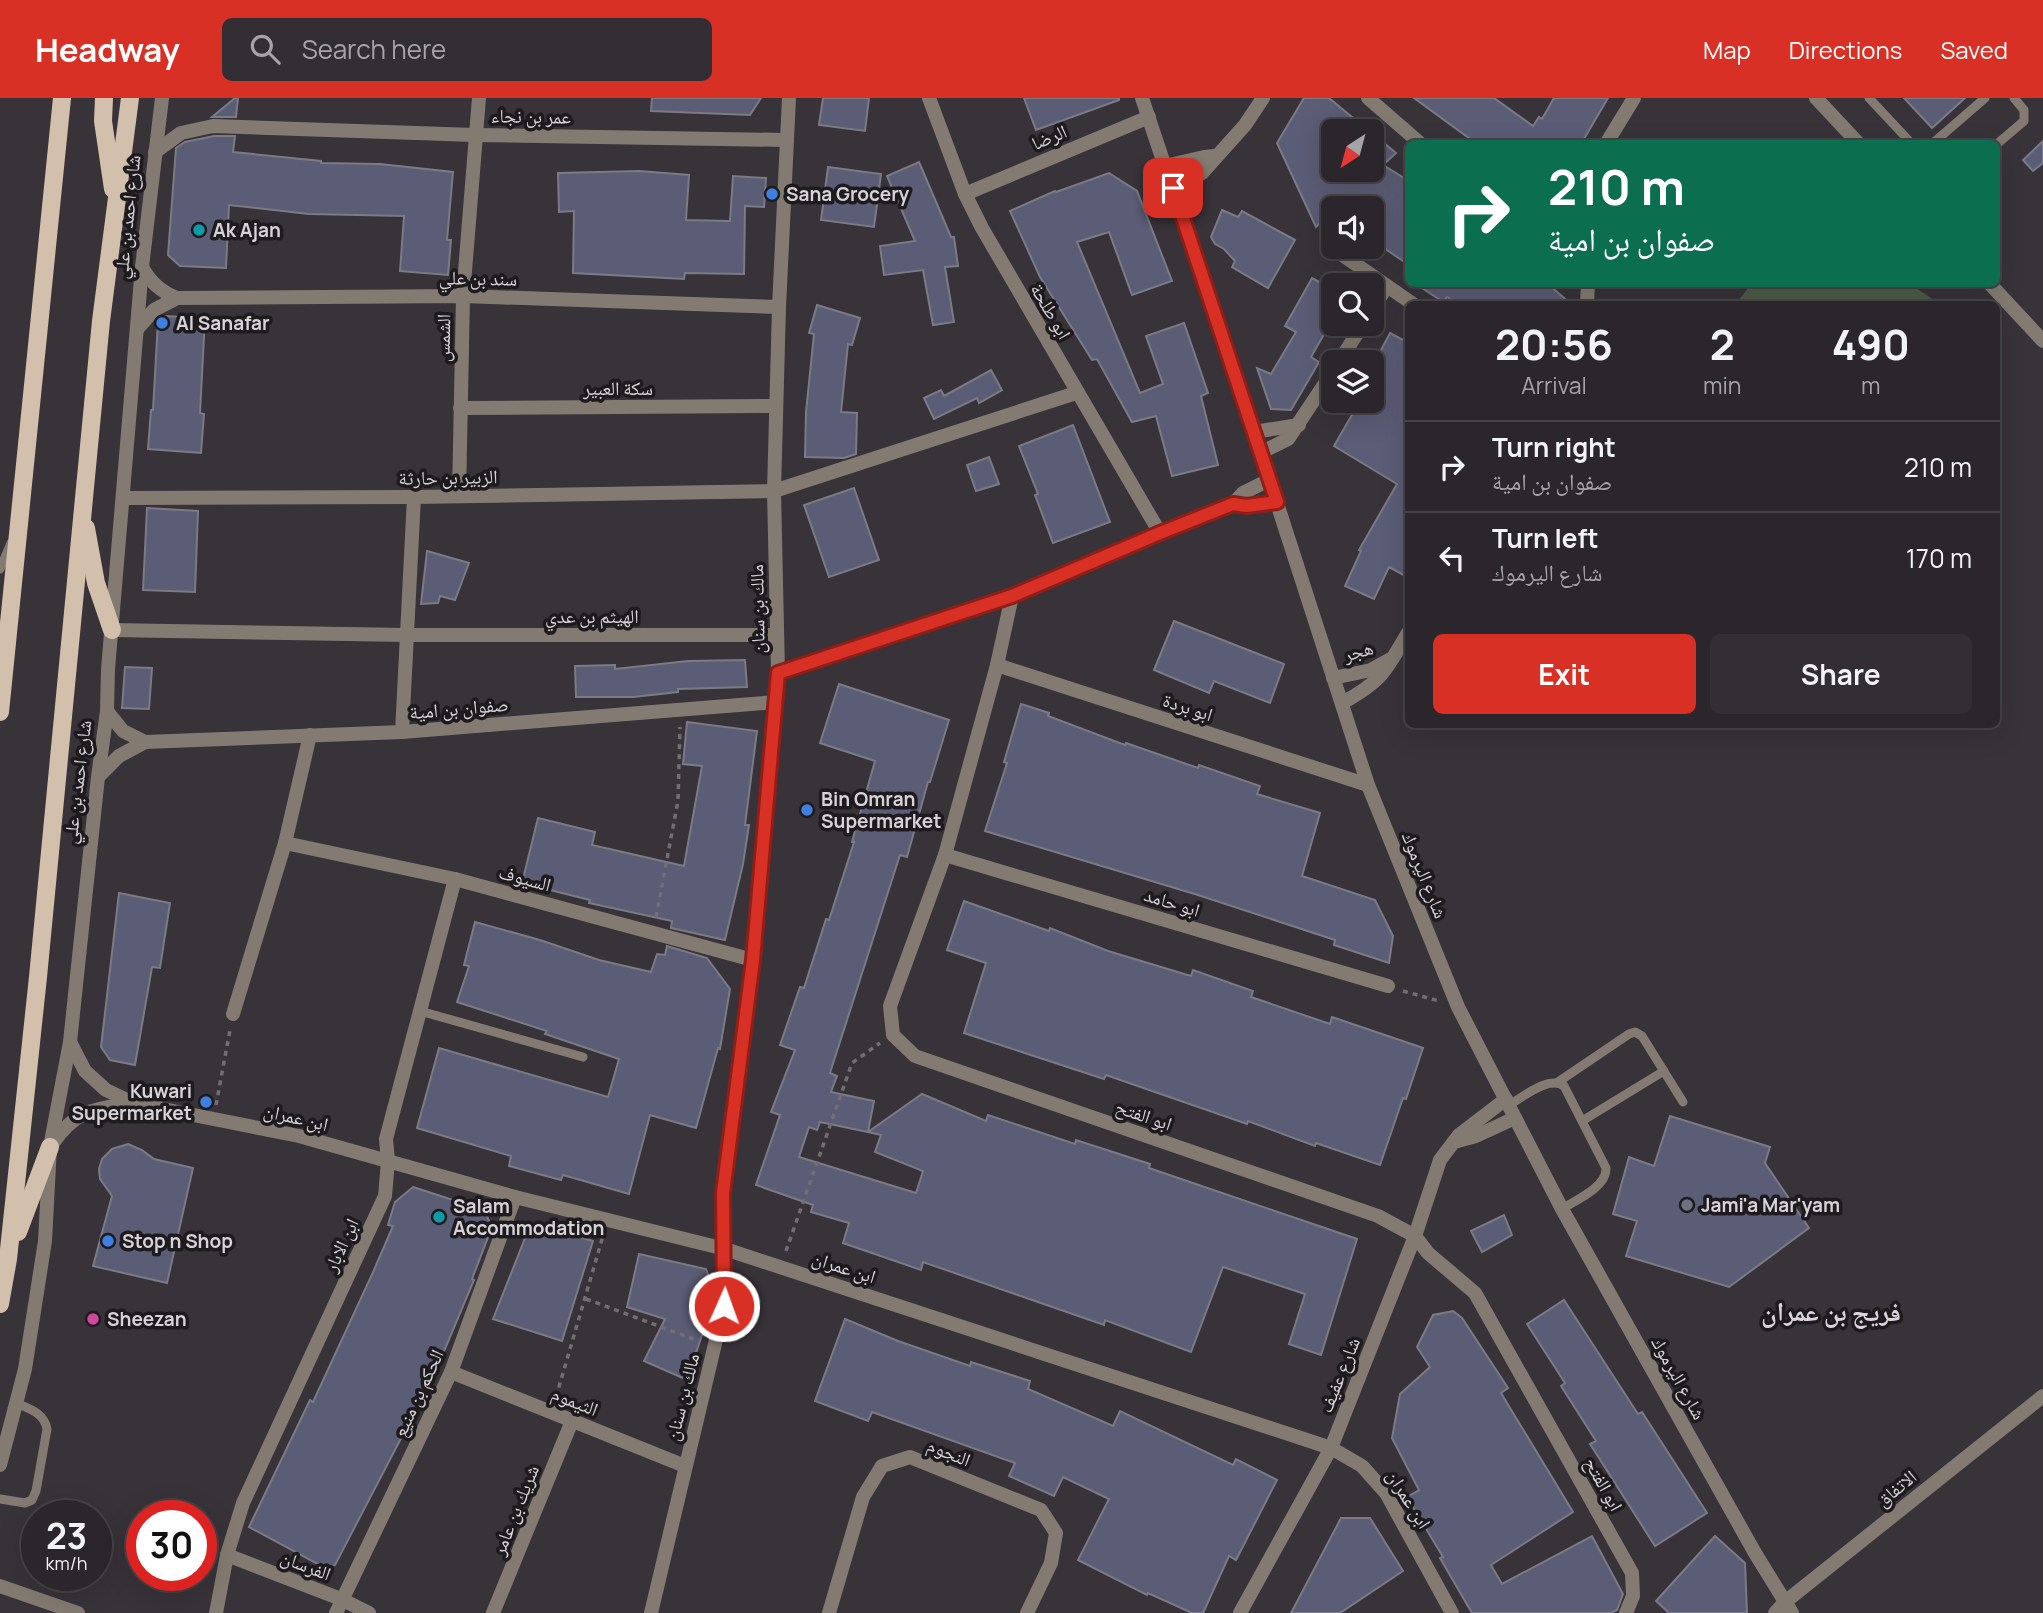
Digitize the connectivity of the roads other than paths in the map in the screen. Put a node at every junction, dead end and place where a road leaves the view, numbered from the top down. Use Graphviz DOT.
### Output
graph roads {
  1 [pos="62,98"];
  2 [pos="104,98"];
  3 [pos="130,98"];
  4 [pos="162,98"];
  5 [pos="479,98"];
  6 [pos="789,98"];
  7 [pos="929,98"];
  8 [pos="1142,98"];
  9 [pos="1264,98"];
  10 [pos="1368,98"];
  11 [pos="1634,98"];
  12 [pos="1816,98"];
  13 [pos="1869,98"];
  14 [pos="1985,98"];
  15 [pos="2014,98"];
  16 [pos="1149,117"];
  17 [pos="475,135"];
  18 [pos="787,140"];
  19 [pos="1416,140"];
  20 [pos="1608,140"];
  21 [pos="1855,140"];
  22 [pos="1908,140"];
  23 [pos="1937,140"];
  24 [pos="2000,141"];
  25 [pos="155,152"];
  26 [pos="1216,156"];
  27 [pos="1165,166"];
  28 [pos="1173,188"];
  29 [pos="965,194"];
  30 [pos="116,209"];
  31 [pos="1348,259"];
  32 [pos="142,267"];
  33 [pos="1387,286"];
  34 [pos="1993,287"];
  35 [pos="1384,291"];
  36 [pos="463,296"];
  37 [pos="177,298"];
  38 [pos="1409,301"];
  39 [pos="779,307"];
  40 [pos="137,330"];
  41 [pos="2043,341"];
  42 [pos="1321,390"];
  43 [pos="1076,393"];
  44 [pos="776,405"];
  45 [pos="460,408"];
  46 [pos="1299,425"];
  47 [pos="1254,432"];
  48 [pos="1260,453"];
  49 [pos="1269,480"];
  50 [pos="774,491"];
  51 [pos="459,496"];
  52 [pos="414,497"];
  53 [pos="123,498"];
  54 [pos="1277,502"];
  55 [pos="1233,504"];
  56 [pos="82,506"];
  57 [pos="19,518"];
  58 [pos="1160,533"];
  59 [pos="0,569"];
  60 [pos="1012,596"];
  61 [pos="112,630"];
  62 [pos="407,635"];
  63 [pos="777,635"];
  64 [pos="1405,638"];
  65 [pos="1393,659"];
  66 [pos="997,665"];
  67 [pos="778,673"];
  68 [pos="1333,678"];
  69 [pos="776,702"];
  70 [pos="1342,703"];
  71 [pos="107,711"];
  72 [pos="0,712"];
  73 [pos="402,732"];
  74 [pos="310,735"];
  75 [pos="145,742"];
  76 [pos="98,776"];
  77 [pos="1368,785"];
  78 [pos="285,843"];
  79 [pos="945,855"];
  80 [pos="455,879"];
  81 [pos="753,960"];
  82 [pos="1388,986"];
  83 [pos="420,1011"];
  84 [pos="233,1014"];
  85 [pos="70,1042"];
  86 [pos="583,1057"];
  87 [pos="1664,1071"];
  88 [pos="1558,1082"];
  89 [pos="1683,1102"];
  90 [pos="133,1103"];
  91 [pos="1510,1107"];
  92 [pos="1582,1121"];
  93 [pos="1453,1142"];
  94 [pos="50,1147"];
  95 [pos="388,1161"];
  96 [pos="515,1197"];
  97 [pos="1562,1209"];
  98 [pos="1415,1236"];
  99 [pos="725,1249"];
  100 [pos="8,1259"];
  101 [pos="0,1304"];
  102 [pos="451,1371"];
  103 [pos="2042,1398"];
  104 [pos="16,1403"];
  105 [pos="572,1421"];
  106 [pos="1331,1448"];
  107 [pos="0,1465"];
  108 [pos="685,1466"];
  109 [pos="0,1499"];
  110 [pos="227,1555"];
  111 [pos="0,1586"];
  112 [pos="338,1606"];
  113 [pos="1784,1609"];
  114 [pos="78,1613"];
  115 [pos="216,1613"];
  116 [pos="369,1613"];
  117 [pos="493,1613"];
  118 [pos="651,1613"];
  119 [pos="829,1613"];
  120 [pos="1027,1613"];
  121 [pos="1240,1613"];
  122 [pos="1452,1613"];
  123 [pos="1626,1613"];
  1 -- 57 [label="main road"];
  2 -- 30 [label="main road"];
  3 -- 30 [label="main road, شارع احمد بن علي"];
  4 -- 25 [label="street, شارع احمد بن علي"];
  5 -- 17 [label="street, الشمس"];
  6 -- 18 [label="street, مالك بن سنان"];
  7 -- 29 [label="street, ابو طلحة"];
  8 -- 16 [label="street, شارع اليرموك"];
  9 -- 26 [label="street"];
  10 -- 19 [label="street"];
  11 -- 20 [label="street"];
  12 -- 21 [label="street"];
  13 -- 22 [label="lane"];
  14 -- 23 [label="lane"];
  15 -- 24 [label="lane"];
  16 -- 27 [label="street, شارع اليرموك"];
  16 -- 29 [label="street, الرضا"];
  17 -- 18 [label="street, عمر بن نجاء"];
  17 -- 25 [label="street, عمر بن نجاء"];
  17 -- 36 [label="street, الشمس"];
  18 -- 39 [label="street, مالك بن سنان"];
  25 -- 32 [label="street, شارع احمد بن علي"];
  26 -- 27 [label="street"];
  26 -- 28 [label="street"];
  27 -- 28 [label="street, شارع اليرموك"];
  28 -- 47 [label="street, شارع اليرموك"];
  29 -- 43 [label="street, ابو طلحة"];
  30 -- 56 [label="main road, شارع احمد بن علي"];
  31 -- 33 [label="street"];
  32 -- 37 [label="street"];
  32 -- 40 [label="street, شارع احمد بن علي"];
  33 -- 35 [label="street"];
  33 -- 38 [label="street"];
  34 -- 41 [label="street"];
  36 -- 37 [label="street, سند بن علي"];
  36 -- 39 [label="street, سند بن علي"];
  36 -- 45 [label="street, الشمس"];
  37 -- 40 [label="street"];
  39 -- 44 [label="street, مالك بن سنان"];
  40 -- 53 [label="street, شارع احمد بن علي"];
  42 -- 46 [label="street"];
  43 -- 50 [label="street, الزبير بن حارثة"];
  43 -- 58 [label="street, ابو طلحة"];
  44 -- 45 [label="street, سكة العبير"];
  44 -- 50 [label="street, مالك بن سنان"];
  45 -- 51 [label="street, الشمس"];
  46 -- 47 [label="street"];
  46 -- 48 [label="street"];
  47 -- 48 [label="street, شارع اليرموك"];
  48 -- 49 [label="street, شارع اليرموك"];
  49 -- 54 [label="street, شارع اليرموك"];
  49 -- 55 [label="street"];
  50 -- 51 [label="street, الزبير بن حارثة"];
  50 -- 63 [label="street, مالك بن سنان"];
  51 -- 52 [label="street, الزبير بن حارثة"];
  52 -- 53 [label="street, الزبير بن حارثة"];
  52 -- 62 [label="street"];
  53 -- 61 [label="street, شارع احمد بن علي"];
  54 -- 55 [label="street"];
  54 -- 68 [label="street, شارع اليرموك"];
  55 -- 58 [label="street"];
  56 -- 61 [label="main road"];
  56 -- 100 [label="main road, شارع احمد بن علي"];
  57 -- 59 [label="lane"];
  57 -- 72 [label="main road"];
  58 -- 60 [label="street"];
  60 -- 66 [label="street"];
  60 -- 67 [label="street"];
  61 -- 62 [label="street, الهيثم بن عدي"];
  61 -- 71 [label="street, شارع احمد بن علي"];
  62 -- 63 [label="street, الهيثم بن عدي"];
  62 -- 73 [label="street"];
  63 -- 67 [label="street, مالك بن سنان"];
  64 -- 65 [label="street, هجر"];
  65 -- 68 [label="street, هجر"];
  65 -- 70 [label="street, هجر"];
  66 -- 77 [label="street, ابو بردة"];
  66 -- 79 [label="street"];
  67 -- 69 [label="street, مالك بن سنان"];
  68 -- 70 [label="street, شارع اليرموك"];
  69 -- 73 [label="street, صفوان بن امية"];
  69 -- 81 [label="street, مالك بن سنان"];
  70 -- 77 [label="street, شارع اليرموك"];
  71 -- 75 [label="street"];
  71 -- 76 [label="street, شارع احمد بن علي"];
  73 -- 74 [label="street, صفوان بن امية"];
  74 -- 75 [label="street, صفوان بن امية"];
  74 -- 78 [label="street"];
  75 -- 76 [label="street, صفوان بن امية"];
  76 -- 85 [label="street, شارع احمد بن علي"];
  77 -- 91 [label="street, شارع اليرموك"];
  78 -- 80 [label="street, السيوف"];
  78 -- 84 [label="street"];
  79 -- 82 [label="street, ابو حامد"];
  79 -- 98 [label="street, ابو الفتح"];
  80 -- 81 [label="street, السيوف"];
  80 -- 83 [label="street, ابن الابار"];
  81 -- 99 [label="street, مالك بن سنان"];
  83 -- 86 [label="lane"];
  83 -- 95 [label="street, ابن الابار"];
  85 -- 90 [label="street, ابن عمران"];
  85 -- 94 [label="street, شارع احمد بن علي"];
  87 -- 88 [label="lane"];
  87 -- 89 [label="lane"];
  87 -- 92 [label="lane"];
  88 -- 91 [label="lane"];
  88 -- 92 [label="lane"];
  90 -- 94 [label="street, ابن عمران"];
  90 -- 95 [label="street, ابن عمران"];
  91 -- 93 [label="street, شارع عفيف"];
  91 -- 93 [label="street"];
  91 -- 97 [label="street, شارع اليرموك"];
  92 -- 97 [label="lane"];
  93 -- 98 [label="street, شارع عفيف"];
  94 -- 100 [label="main road"];
  94 -- 104 [label="street, شارع احمد بن علي"];
  95 -- 96 [label="street, ابن عمران"];
  95 -- 110 [label="street, ابن الابار"];
  96 -- 99 [label="street, ابن عمران"];
  96 -- 102 [label="street, الحكم بن منيع"];
  97 -- 113 [label="street, شارع اليرموك"];
  98 -- 106 [label="street, شارع عفيف"];
  98 -- 123 [label="street, ابو الفتح"];
  99 -- 106 [label="street, ابن عمران"];
  99 -- 108 [label="street, مالك بن سنان"];
  100 -- 101 [label="main road, شارع احمد بن علي"];
  102 -- 105 [label="street, الثيموم"];
  102 -- 112 [label="street, الحكم بن منيع"];
  103 -- 113 [label="street, الاتفاق"];
  104 -- 107 [label="street, شارع احمد بن علي"];
  104 -- 109 [label="lane"];
  105 -- 108 [label="street, الثيموم"];
  105 -- 117 [label="street, شريك بن عامر"];
  106 -- 121 [label="street, شارع عفيف"];
  106 -- 122 [label="street, ابن عمران"];
  108 -- 118 [label="street, مالك بن سنان"];
  110 -- 112 [label="street, الفرسان"];
  110 -- 115 [label="street, ابن الابار"];
  111 -- 114 [label="street"];
  112 -- 116 [label="street, الفرسان"];
  119 -- 120 [label="street, النجوم"];
}
